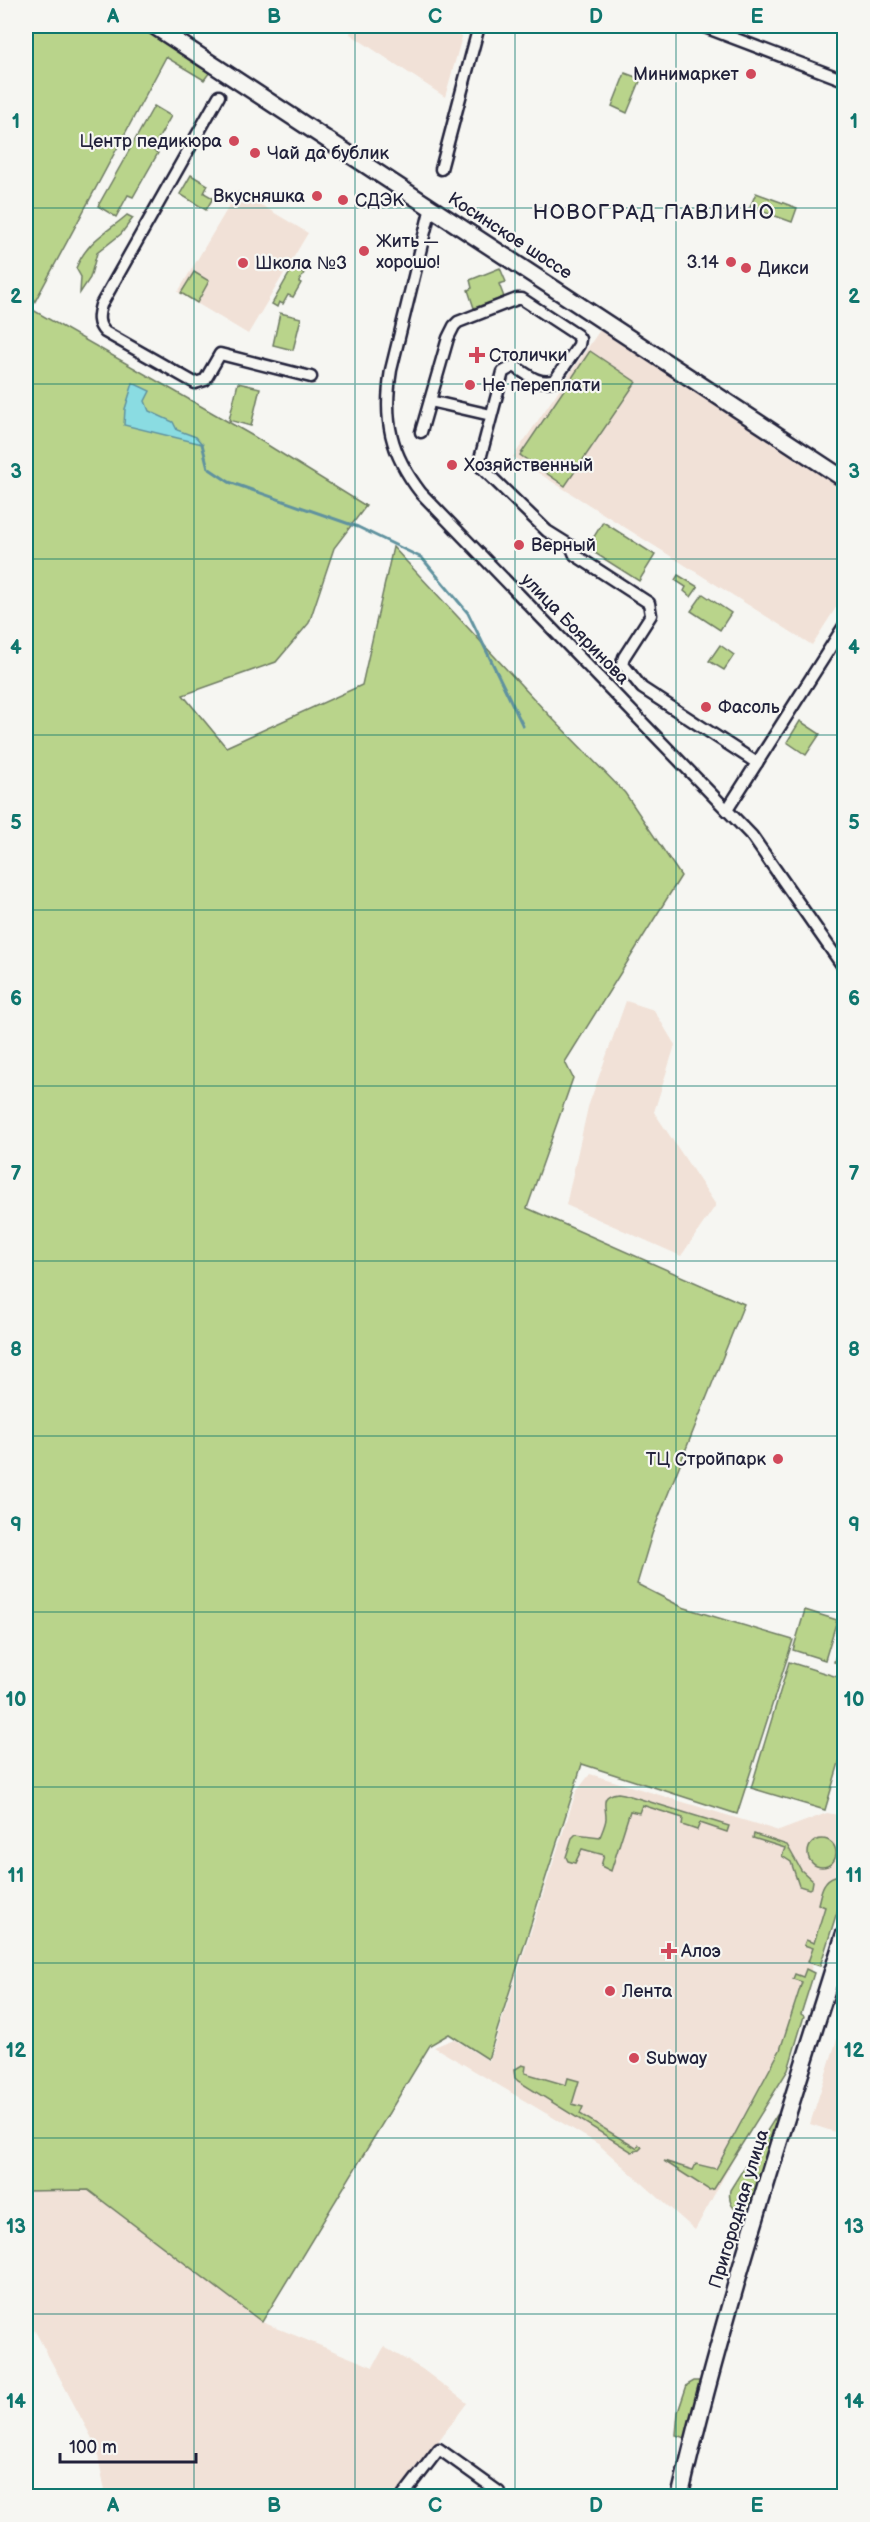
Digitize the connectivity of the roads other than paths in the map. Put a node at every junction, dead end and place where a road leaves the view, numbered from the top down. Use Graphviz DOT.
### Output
graph roads {
  1 [pos="154,26"];
  2 [pos="479,26"];
  3 [pos="702,26"];
  4 [pos="839,26"];
  5 [pos="844,27"];
  6 [pos="844,80"];
  7 [pos="219,96"];
  8 [pos="441,169"];
  9 [pos="431,207"];
  10 [pos="311,377"];
  11 [pos="430,401"];
  12 [pos="491,415"];
  13 [pos="421,432"];
  14 [pos="844,478"];
  15 [pos="844,626"];
  16 [pos="757,763"];
  17 [pos="727,810"];
  18 [pos="844,968"];
  19 [pos="844,1935"];
  20 [pos="403,2496"];
  21 [pos="501,2496"];
  22 [pos="680,2496"];
  1 -- 9 [label="main road, Косинское шоссе"];
  2 -- 8 [label="street"];
  3 -- 6 [label="street"];
  4 -- 5 [label="street"];
  7 -- 10 [label="street"];
  9 -- 14 [label="main road, Косинское шоссе"];
  9 -- 17 [label="street, улица Бояринова"];
  11 -- 12 [label="street"];
  11 -- 12 [label="street"];
  11 -- 13 [label="street"];
  12 -- 16 [label="street"];
  15 -- 16 [label="street"];
  16 -- 17 [label="street"];
  17 -- 18 [label="street, улица Бояринова"];
  19 -- 22 [label="main road, Пригородная улица"];
  20 -- 21 [label="street"];
}
